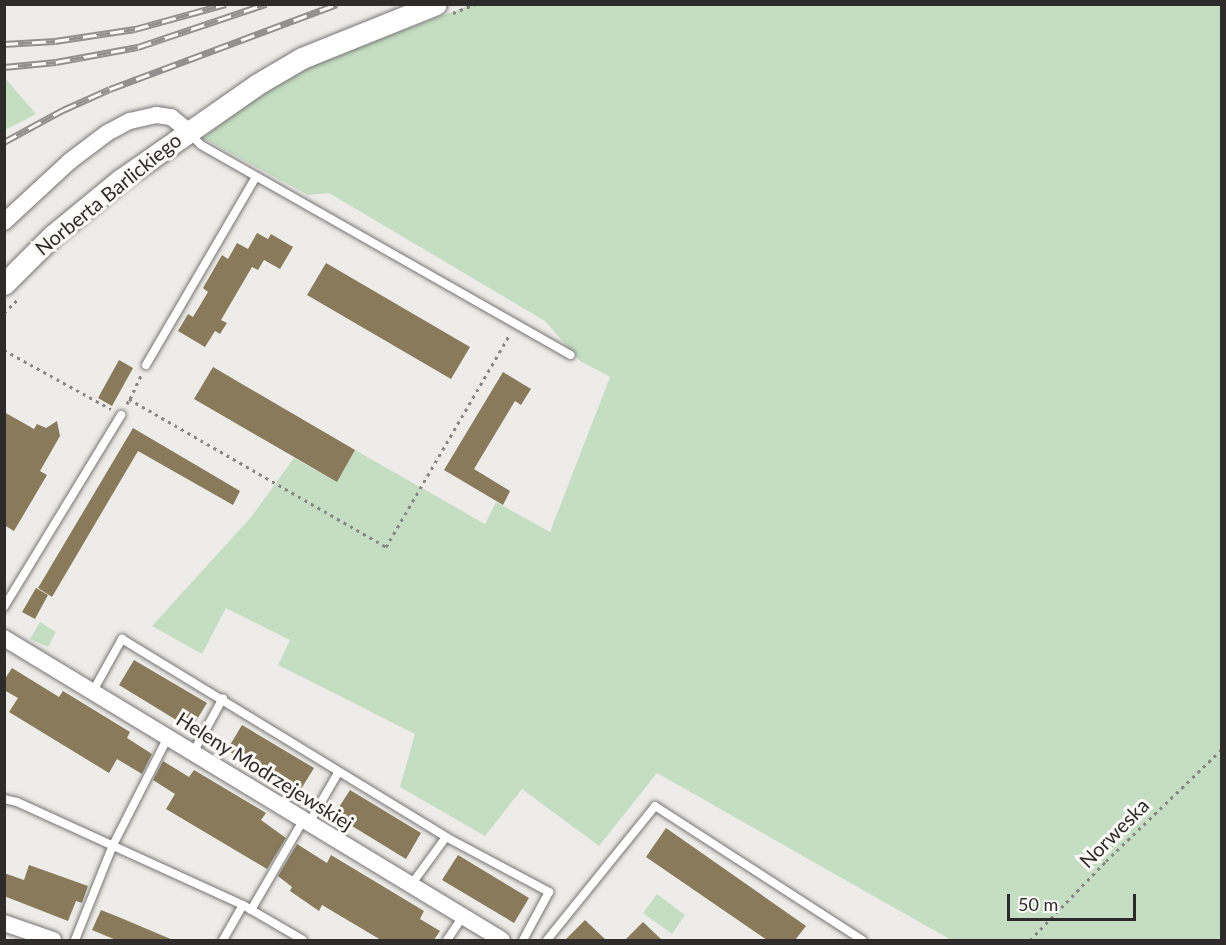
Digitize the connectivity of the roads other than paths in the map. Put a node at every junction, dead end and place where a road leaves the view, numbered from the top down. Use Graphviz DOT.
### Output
graph roads {
  1 [pos="441,11"];
  2 [pos="188,131"];
  3 [pos="256,177"];
  4 [pos="4,222"];
  5 [pos="12,290"];
  6 [pos="571,355"];
  7 [pos="146,365"];
  8 [pos="121,415"];
  9 [pos="4,607"];
  10 [pos="4,638"];
  11 [pos="93,690"];
  12 [pos="223,698"];
  13 [pos="169,736"];
  14 [pos="194,751"];
  15 [pos="338,773"];
  16 [pos="4,799"];
  17 [pos="306,821"];
  18 [pos="446,837"];
  19 [pos="113,845"];
  20 [pos="411,885"];
  21 [pos="247,907"];
  22 [pos="464,916"];
  23 [pos="4,923"];
  24 [pos="53,940"];
  25 [pos="75,940"];
  26 [pos="223,940"];
  27 [pos="303,940"];
  28 [pos="447,940"];
  29 [pos="502,940"];
  30 [pos="523,940"];
  31 [pos="547,940"];
  32 [pos="862,940"];
  1 -- 2 [label="street, Norberta Barlickiego"];
  2 -- 3 [label="lane"];
  2 -- 4 [label="street, Norberta Barlickiego"];
  2 -- 5 [label="street, Norberta Barlickiego"];
  3 -- 6 [label="lane"];
  3 -- 7 [label="lane"];
  8 -- 9 [label="lane"];
  10 -- 11 [label="street, Heleny Modrzejewskiej"];
  11 -- 12 [label="lane"];
  11 -- 13 [label="street, Heleny Modrzejewskiej"];
  12 -- 14 [label="lane"];
  12 -- 15 [label="lane"];
  13 -- 14 [label="street, Heleny Modrzejewskiej"];
  13 -- 19 [label="lane"];
  14 -- 17 [label="street, Heleny Modrzejewskiej"];
  15 -- 17 [label="lane"];
  15 -- 18 [label="lane"];
  16 -- 19 [label="lane"];
  17 -- 20 [label="street, Heleny Modrzejewskiej"];
  17 -- 21 [label="lane"];
  18 -- 20 [label="lane"];
  18 -- 30 [label="lane"];
  19 -- 21 [label="lane"];
  19 -- 25 [label="lane"];
  20 -- 22 [label="street, Heleny Modrzejewskiej"];
  21 -- 26 [label="lane"];
  21 -- 27 [label="lane"];
  22 -- 28 [label="lane"];
  22 -- 29 [label="street, Heleny Modrzejewskiej"];
  23 -- 24 [label="street"];
  31 -- 32 [label="lane"];
}
